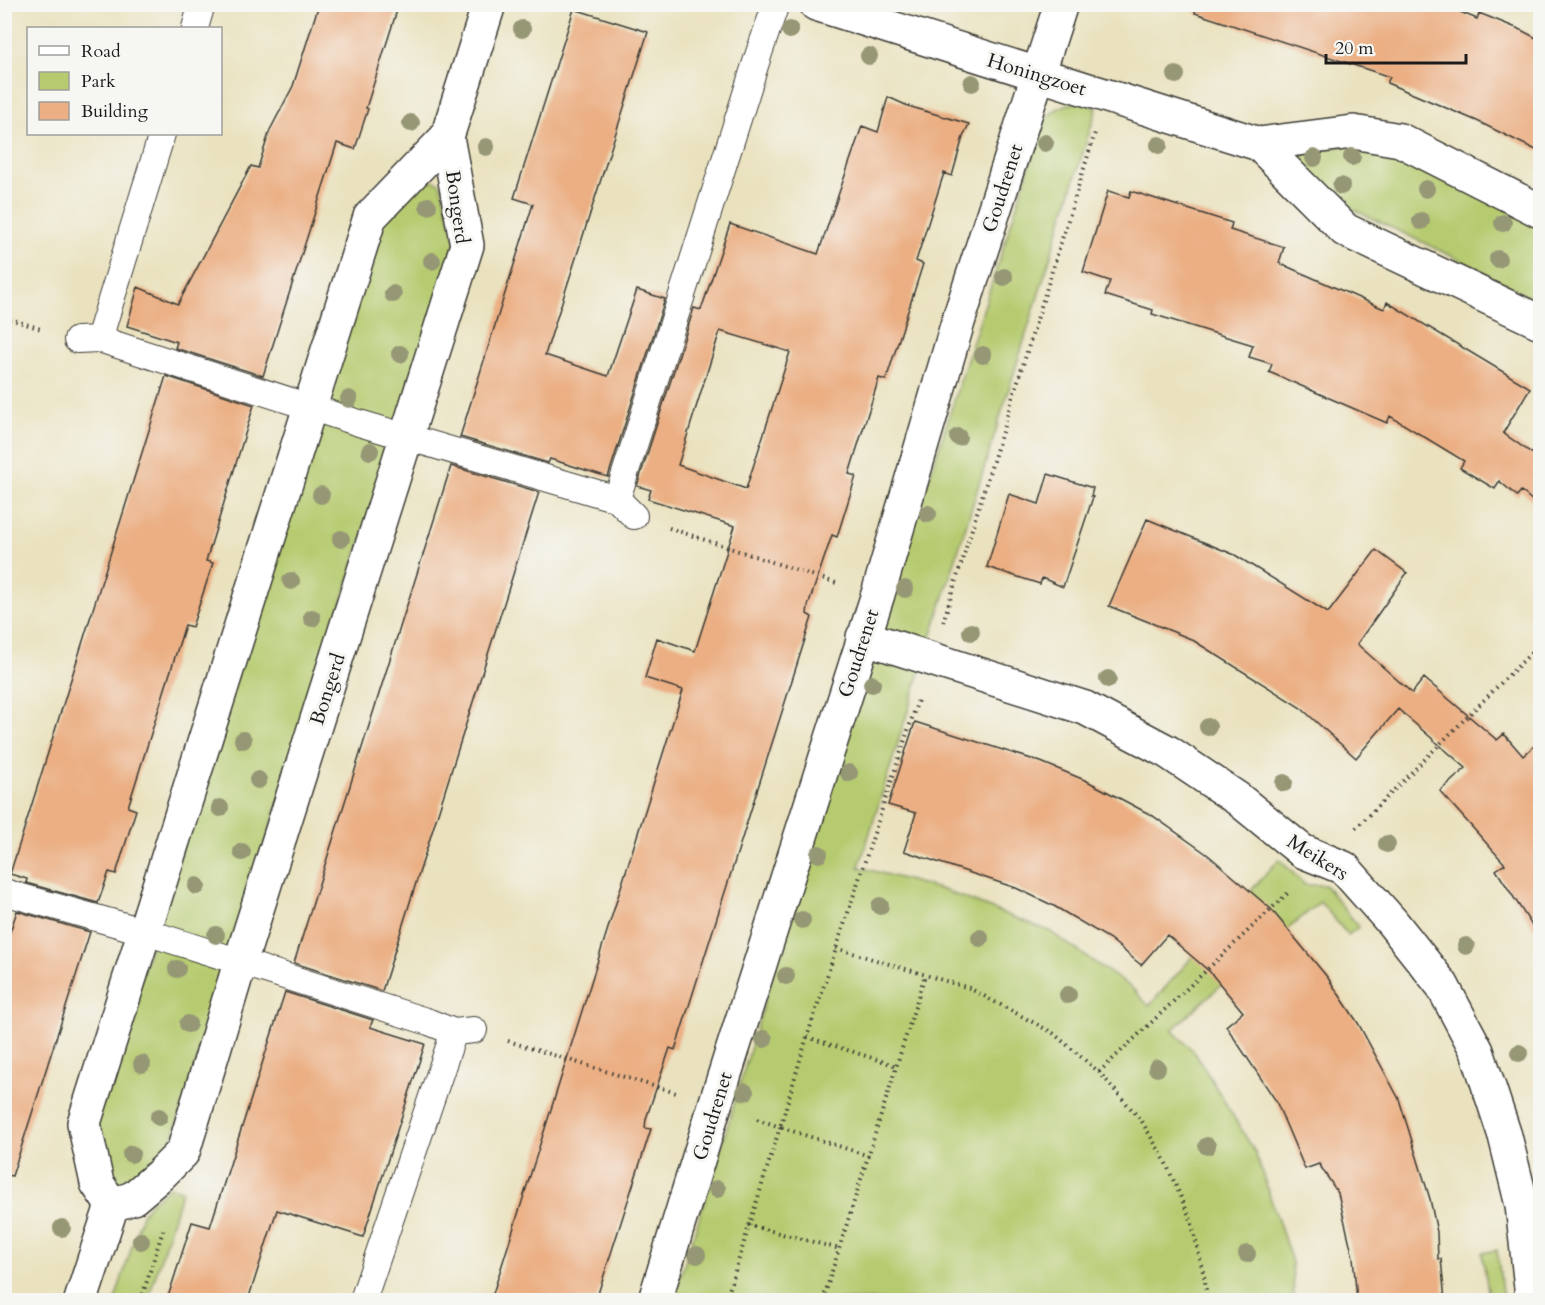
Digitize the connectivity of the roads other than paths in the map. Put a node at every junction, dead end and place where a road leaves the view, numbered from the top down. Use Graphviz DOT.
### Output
graph roads {
  1 [pos="202,4"];
  2 [pos="489,4"];
  3 [pos="776,4"];
  4 [pos="816,4"];
  5 [pos="1061,4"];
  6 [pos="195,27"];
  7 [pos="1040,74"];
  8 [pos="162,135"];
  9 [pos="447,137"];
  10 [pos="1259,144"];
  11 [pos="1540,211"];
  12 [pos="1540,322"];
  13 [pos="311,407"];
  14 [pos="407,437"];
  15 [pos="863,636"];
  16 [pos="4,892"];
  17 [pos="146,932"];
  18 [pos="240,963"];
  19 [pos="112,1205"];
  20 [pos="81,1300"];
  21 [pos="363,1300"];
  22 [pos="655,1300"];
  23 [pos="1531,1300"];
  1 -- 6 [label="lane"];
  2 -- 9 [label="street, Bongerd"];
  3 -- 14 [label="lane"];
  4 -- 7 [label="street, Honingzoet"];
  5 -- 7 [label="street, Goudrenet"];
  7 -- 10 [label="street, Honingzoet"];
  7 -- 15 [label="street, Goudrenet"];
  8 -- 13 [label="lane"];
  9 -- 13 [label="street, Bongerd"];
  9 -- 14 [label="street, Bongerd"];
  10 -- 11 [label="street, Honingzoet"];
  10 -- 12 [label="street, Honingzoet"];
  13 -- 14 [label="lane"];
  13 -- 17 [label="street, Bongerd"];
  14 -- 18 [label="street, Bongerd"];
  15 -- 22 [label="street, Goudrenet"];
  15 -- 23 [label="street, Meikers"];
  16 -- 17 [label="lane"];
  17 -- 18 [label="lane"];
  17 -- 19 [label="street, Bongerd"];
  18 -- 19 [label="street, Bongerd"];
  18 -- 21 [label="lane"];
  19 -- 20 [label="street"];
}
